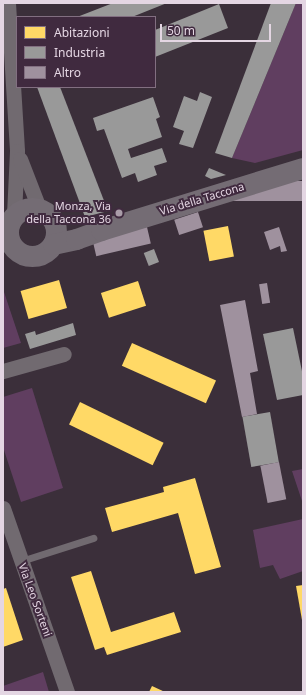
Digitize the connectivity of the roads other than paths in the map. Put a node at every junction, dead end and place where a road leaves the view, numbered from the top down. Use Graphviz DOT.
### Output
graph roads {
  1 [pos="8,3"];
  2 [pos="17,151"];
  3 [pos="303,168"];
  4 [pos="39,208"];
  5 [pos="14,215"];
  6 [pos="54,234"];
  7 [pos="8,253"];
  8 [pos="64,354"];
  9 [pos="3,372"];
  10 [pos="3,508"];
  11 [pos="93,538"];
  12 [pos="21,562"];
  13 [pos="67,692"];
  1 -- 2 [label="street"];
  2 -- 4 [label="street"];
  2 -- 5 [label="street"];
  3 -- 6 [label="main road, Via della Taccona"];
  4 -- 5 [label="main road"];
  4 -- 6 [label="main road"];
  5 -- 7 [label="main road, Via della Taccona"];
  6 -- 7 [label="main road, Via della Taccona"];
  8 -- 9 [label="street"];
  10 -- 12 [label="street, Via Leo Sorteni"];
  11 -- 12 [label="lane"];
  12 -- 13 [label="street, Via Leo Sorteni"];
}
